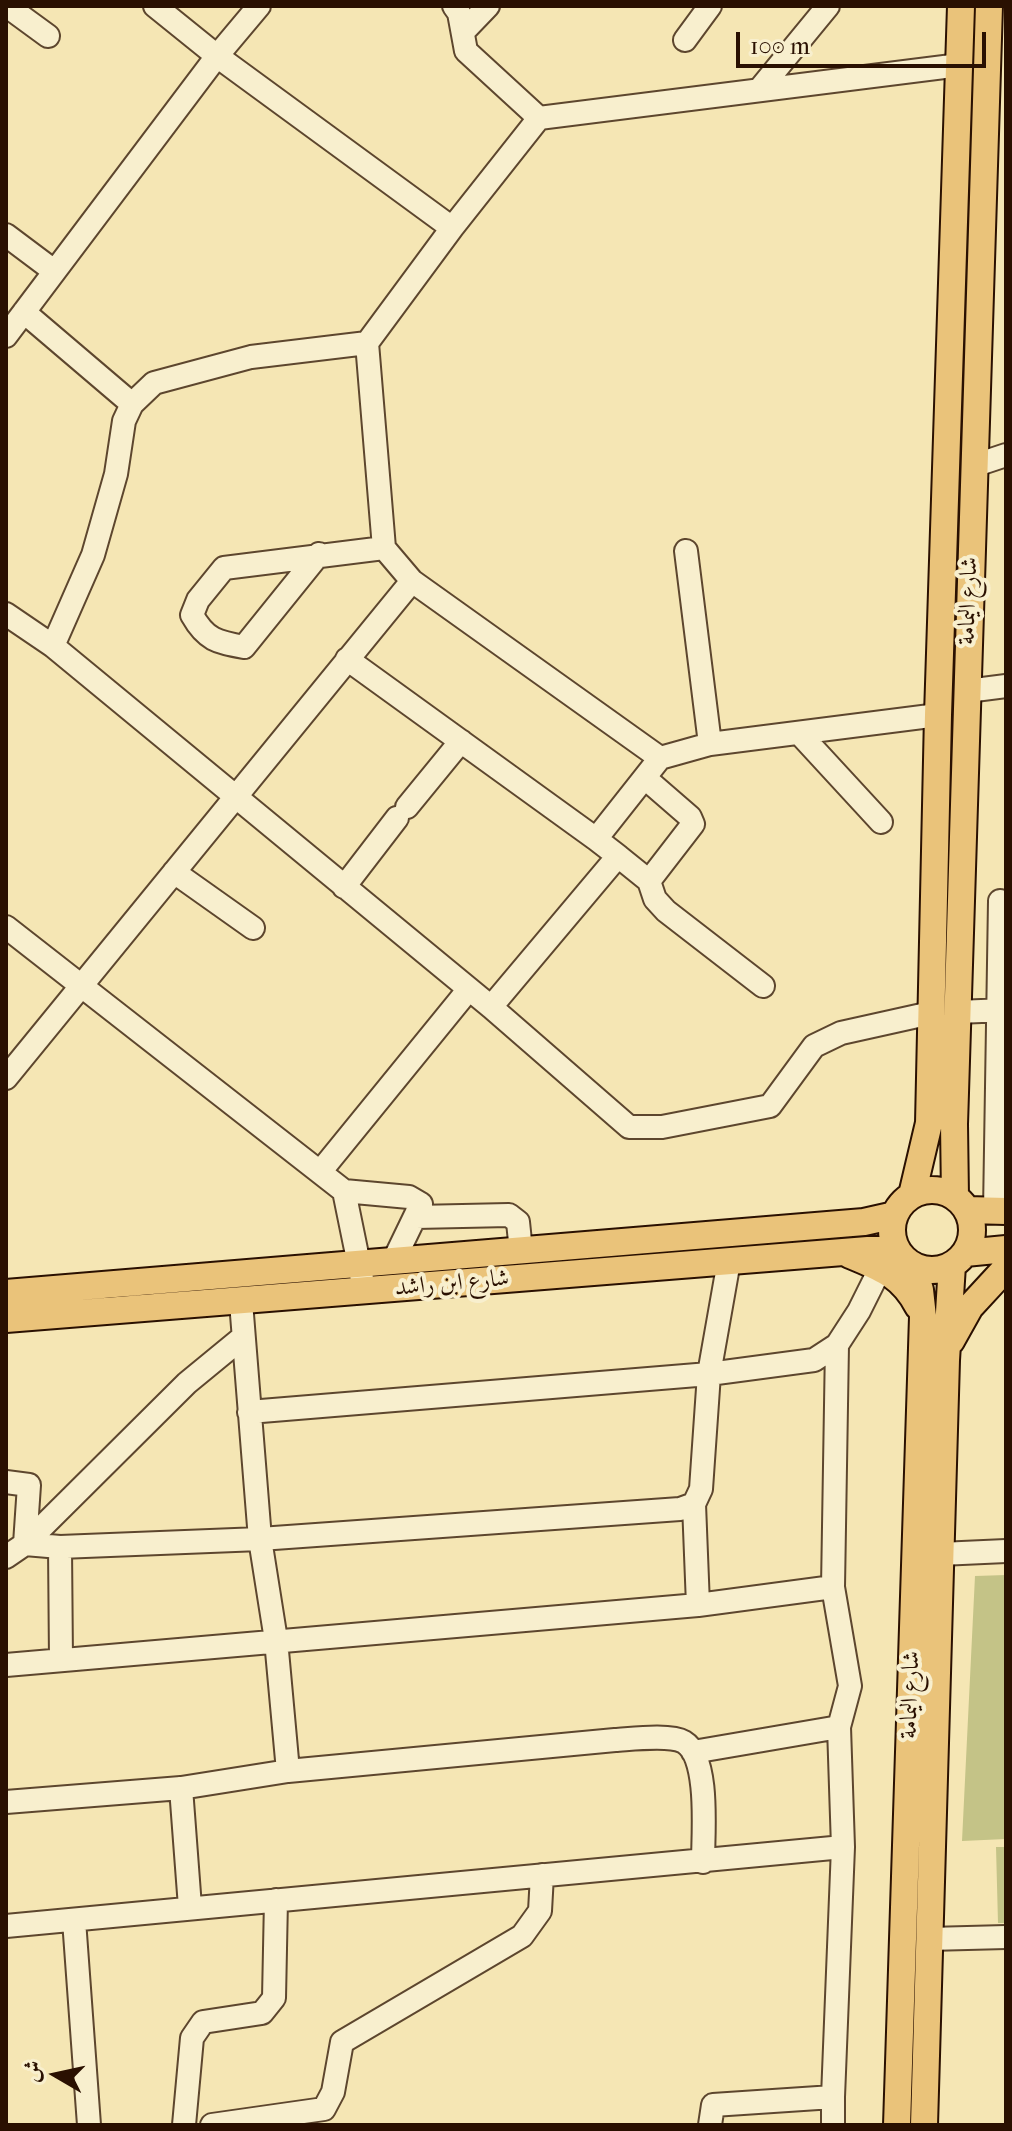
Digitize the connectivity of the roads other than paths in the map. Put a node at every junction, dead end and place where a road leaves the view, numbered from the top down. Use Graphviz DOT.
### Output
graph roads {
  1 [pos="7,6"];
  2 [pos="155,6"];
  3 [pos="259,6"];
  4 [pos="454,6"];
  5 [pos="488,6"];
  6 [pos="710,6"];
  7 [pos="828,6"];
  8 [pos="961,6"];
  9 [pos="989,6"];
  10 [pos="464,31"];
  11 [pos="48,36"];
  12 [pos="685,40"];
  13 [pos="217,56"];
  14 [pos="960,65"];
  15 [pos="759,90"];
  16 [pos="997,91"];
  17 [pos="539,118"];
  18 [pos="452,228"];
  19 [pos="6,235"];
  20 [pos="54,271"];
  21 [pos="24,312"];
  22 [pos="6,336"];
  23 [pos="367,343"];
  24 [pos="949,369"];
  25 [pos="977,369"];
  26 [pos="132,404"];
  27 [pos="1006,455"];
  28 [pos="973,466"];
  29 [pos="384,548"];
  30 [pos="686,551"];
  31 [pos="319,554"];
  32 [pos="412,581"];
  33 [pos="6,614"];
  34 [pos="53,646"];
  35 [pos="347,659"];
  36 [pos="1006,686"];
  37 [pos="967,691"];
  38 [pos="938,715"];
  39 [pos="799,733"];
  40 [pos="461,741"];
  41 [pos="710,744"];
  42 [pos="660,758"];
  43 [pos="645,778"];
  44 [pos="234,797"];
  45 [pos="881,822"];
  46 [pos="596,839"];
  47 [pos="618,856"];
  48 [pos="174,872"];
  49 [pos="649,881"];
  50 [pos="344,887"];
  51 [pos="1000,901"];
  52 [pos="6,927"];
  53 [pos="253,928"];
  54 [pos="83,986"];
  55 [pos="763,986"];
  56 [pos="469,989"];
  57 [pos="491,1007"];
  58 [pos="1002,1010"];
  59 [pos="944,1013"];
  60 [pos="6,1078"];
  61 [pos="320,1172"];
  62 [pos="344,1191"];
  63 [pos="961,1204"];
  64 [pos="904,1205"];
  65 [pos="1001,1211"];
  66 [pos="416,1217"];
  67 [pos="1006,1249"];
  68 [pos="521,1251"];
  69 [pos="958,1259"];
  70 [pos="729,1261"];
  71 [pos="897,1261"];
  72 [pos="393,1262"];
  73 [pos="360,1264"];
  74 [pos="1006,1268"];
  75 [pos="364,1292"];
  76 [pos="6,1293"];
  77 [pos="241,1302"];
  78 [pos="6,1319"];
  79 [pos="243,1337"];
  80 [pos="837,1345"];
  81 [pos="946,1360"];
  82 [pos="709,1374"];
  83 [pos="249,1412"];
  84 [pos="6,1482"];
  85 [pos="694,1504"];
  86 [pos="260,1539"];
  87 [pos="60,1547"];
  88 [pos="15,1551"];
  89 [pos="1006,1551"];
  90 [pos="940,1554"];
  91 [pos="833,1587"];
  92 [pos="698,1605"];
  93 [pos="276,1640"];
  94 [pos="61,1660"];
  95 [pos="6,1665"];
  96 [pos="839,1727"];
  97 [pos="693,1752"];
  98 [pos="288,1771"];
  99 [pos="181,1788"];
  100 [pos="6,1802"];
  101 [pos="843,1847"];
  102 [pos="703,1862"];
  103 [pos="542,1875"];
  104 [pos="276,1900"];
  105 [pos="190,1907"];
  106 [pos="74,1920"];
  107 [pos="6,1926"];
  108 [pos="1006,1937"];
  109 [pos="929,1939"];
  110 [pos="833,2097"];
  111 [pos="89,2125"];
  112 [pos="184,2125"];
  113 [pos="212,2125"];
  114 [pos="710,2125"];
  115 [pos="833,2125"];
  116 [pos="897,2125"];
  117 [pos="924,2125"];
  1 -- 11 [label="street"];
  2 -- 13 [label="street"];
  3 -- 13 [label="street"];
  4 -- 10 [label="street"];
  5 -- 10 [label="street"];
  6 -- 12 [label="street"];
  7 -- 15 [label="street"];
  8 -- 14 [label="main road, شارع اليمامة"];
  9 -- 16 [label="main road, شارع اليمامة"];
  10 -- 17 [label="street"];
  13 -- 18 [label="street"];
  13 -- 20 [label="street"];
  14 -- 15 [label="street"];
  14 -- 24 [label="main road, شارع اليمامة"];
  15 -- 17 [label="street"];
  16 -- 25 [label="main road, شارع اليمامة"];
  17 -- 18 [label="street"];
  18 -- 23 [label="street"];
  19 -- 20 [label="street"];
  20 -- 21 [label="street"];
  21 -- 22 [label="street"];
  21 -- 26 [label="street"];
  23 -- 26 [label="street"];
  23 -- 29 [label="street"];
  24 -- 25 [label="main road"];
  24 -- 38 [label="main road, شارع اليمامة"];
  25 -- 28 [label="main road, شارع اليمامة"];
  26 -- 34 [label="street"];
  27 -- 28 [label="street"];
  28 -- 37 [label="main road, شارع اليمامة"];
  29 -- 31 [label="street"];
  29 -- 32 [label="street"];
  30 -- 41 [label="street"];
  31 -- 31 [label="street"];
  32 -- 35 [label="street"];
  32 -- 42 [label="street"];
  33 -- 34 [label="street"];
  34 -- 44 [label="street"];
  35 -- 40 [label="street"];
  35 -- 44 [label="street"];
  36 -- 37 [label="street"];
  37 -- 59 [label="main road, شارع اليمامة"];
  38 -- 39 [label="street"];
  38 -- 59 [label="main road, شارع اليمامة"];
  39 -- 41 [label="street"];
  39 -- 45 [label="street"];
  40 -- 46 [label="street"];
  40 -- 50 [label="street"];
  41 -- 42 [label="street"];
  42 -- 43 [label="street"];
  43 -- 46 [label="street"];
  43 -- 49 [label="street"];
  44 -- 48 [label="street"];
  44 -- 50 [label="street"];
  46 -- 47 [label="street"];
  47 -- 49 [label="street"];
  47 -- 57 [label="street"];
  48 -- 53 [label="street"];
  48 -- 54 [label="street"];
  49 -- 55 [label="street"];
  50 -- 56 [label="street"];
  51 -- 58 [label="street"];
  52 -- 54 [label="street"];
  54 -- 60 [label="street"];
  54 -- 61 [label="street"];
  56 -- 57 [label="street"];
  56 -- 61 [label="street"];
  57 -- 59 [label="street"];
  58 -- 59 [label="street"];
  58 -- 65 [label="street"];
  59 -- 63 [label="main road, شارع اليمامة"];
  59 -- 64 [label="main road, شارع اليمامة"];
  61 -- 62 [label="street"];
  62 -- 66 [label="street"];
  62 -- 73 [label="street"];
  63 -- 64 [label="main road"];
  63 -- 65 [label="main road"];
  63 -- 69 [label="main road"];
  64 -- 68 [label="main road, شارع ابن راشد"];
  64 -- 71 [label="main road"];
  66 -- 68 [label="street"];
  66 -- 72 [label="street"];
  67 -- 69 [label="main road"];
  68 -- 72 [label="main road, شارع ابن راشد"];
  69 -- 71 [label="main road"];
  69 -- 81 [label="main road, شارع اليمامة"];
  70 -- 71 [label="main road, شارع ابن راشد"];
  70 -- 75 [label="main road, شارع ابن راشد"];
  70 -- 82 [label="street"];
  71 -- 80 [label="street"];
  71 -- 116 [label="main road, شارع اليمامة"];
  72 -- 73 [label="main road, شارع ابن راشد"];
  73 -- 75 [label="street"];
  73 -- 76 [label="main road, شارع ابن راشد"];
  74 -- 81 [label="main road"];
  75 -- 77 [label="main road, شارع ابن راشد"];
  77 -- 78 [label="main road, شارع ابن راشد"];
  77 -- 79 [label="street"];
  79 -- 83 [label="street"];
  79 -- 88 [label="street"];
  80 -- 82 [label="street"];
  80 -- 91 [label="street"];
  81 -- 90 [label="main road, شارع اليمامة"];
  82 -- 83 [label="street"];
  82 -- 85 [label="street"];
  83 -- 86 [label="street"];
  84 -- 88 [label="street"];
  85 -- 86 [label="street"];
  85 -- 92 [label="street"];
  86 -- 87 [label="street"];
  86 -- 93 [label="street"];
  87 -- 88 [label="street"];
  87 -- 94 [label="street"];
  89 -- 90 [label="street"];
  90 -- 109 [label="main road, شارع اليمامة"];
  91 -- 92 [label="street"];
  91 -- 96 [label="street"];
  92 -- 93 [label="street"];
  93 -- 94 [label="street"];
  93 -- 98 [label="street"];
  94 -- 95 [label="street"];
  96 -- 97 [label="street"];
  96 -- 101 [label="street"];
  97 -- 98 [label="street"];
  97 -- 102 [label="street"];
  98 -- 99 [label="street"];
  99 -- 100 [label="street"];
  99 -- 105 [label="street"];
  101 -- 102 [label="street"];
  101 -- 110 [label="street"];
  102 -- 103 [label="street"];
  103 -- 104 [label="street"];
  103 -- 113 [label="street"];
  104 -- 105 [label="street"];
  104 -- 112 [label="street"];
  105 -- 106 [label="street"];
  106 -- 107 [label="street"];
  106 -- 111 [label="street"];
  108 -- 109 [label="street"];
  109 -- 117 [label="main road, شارع اليمامة"];
  110 -- 114 [label="street"];
  110 -- 115 [label="street"];
}
